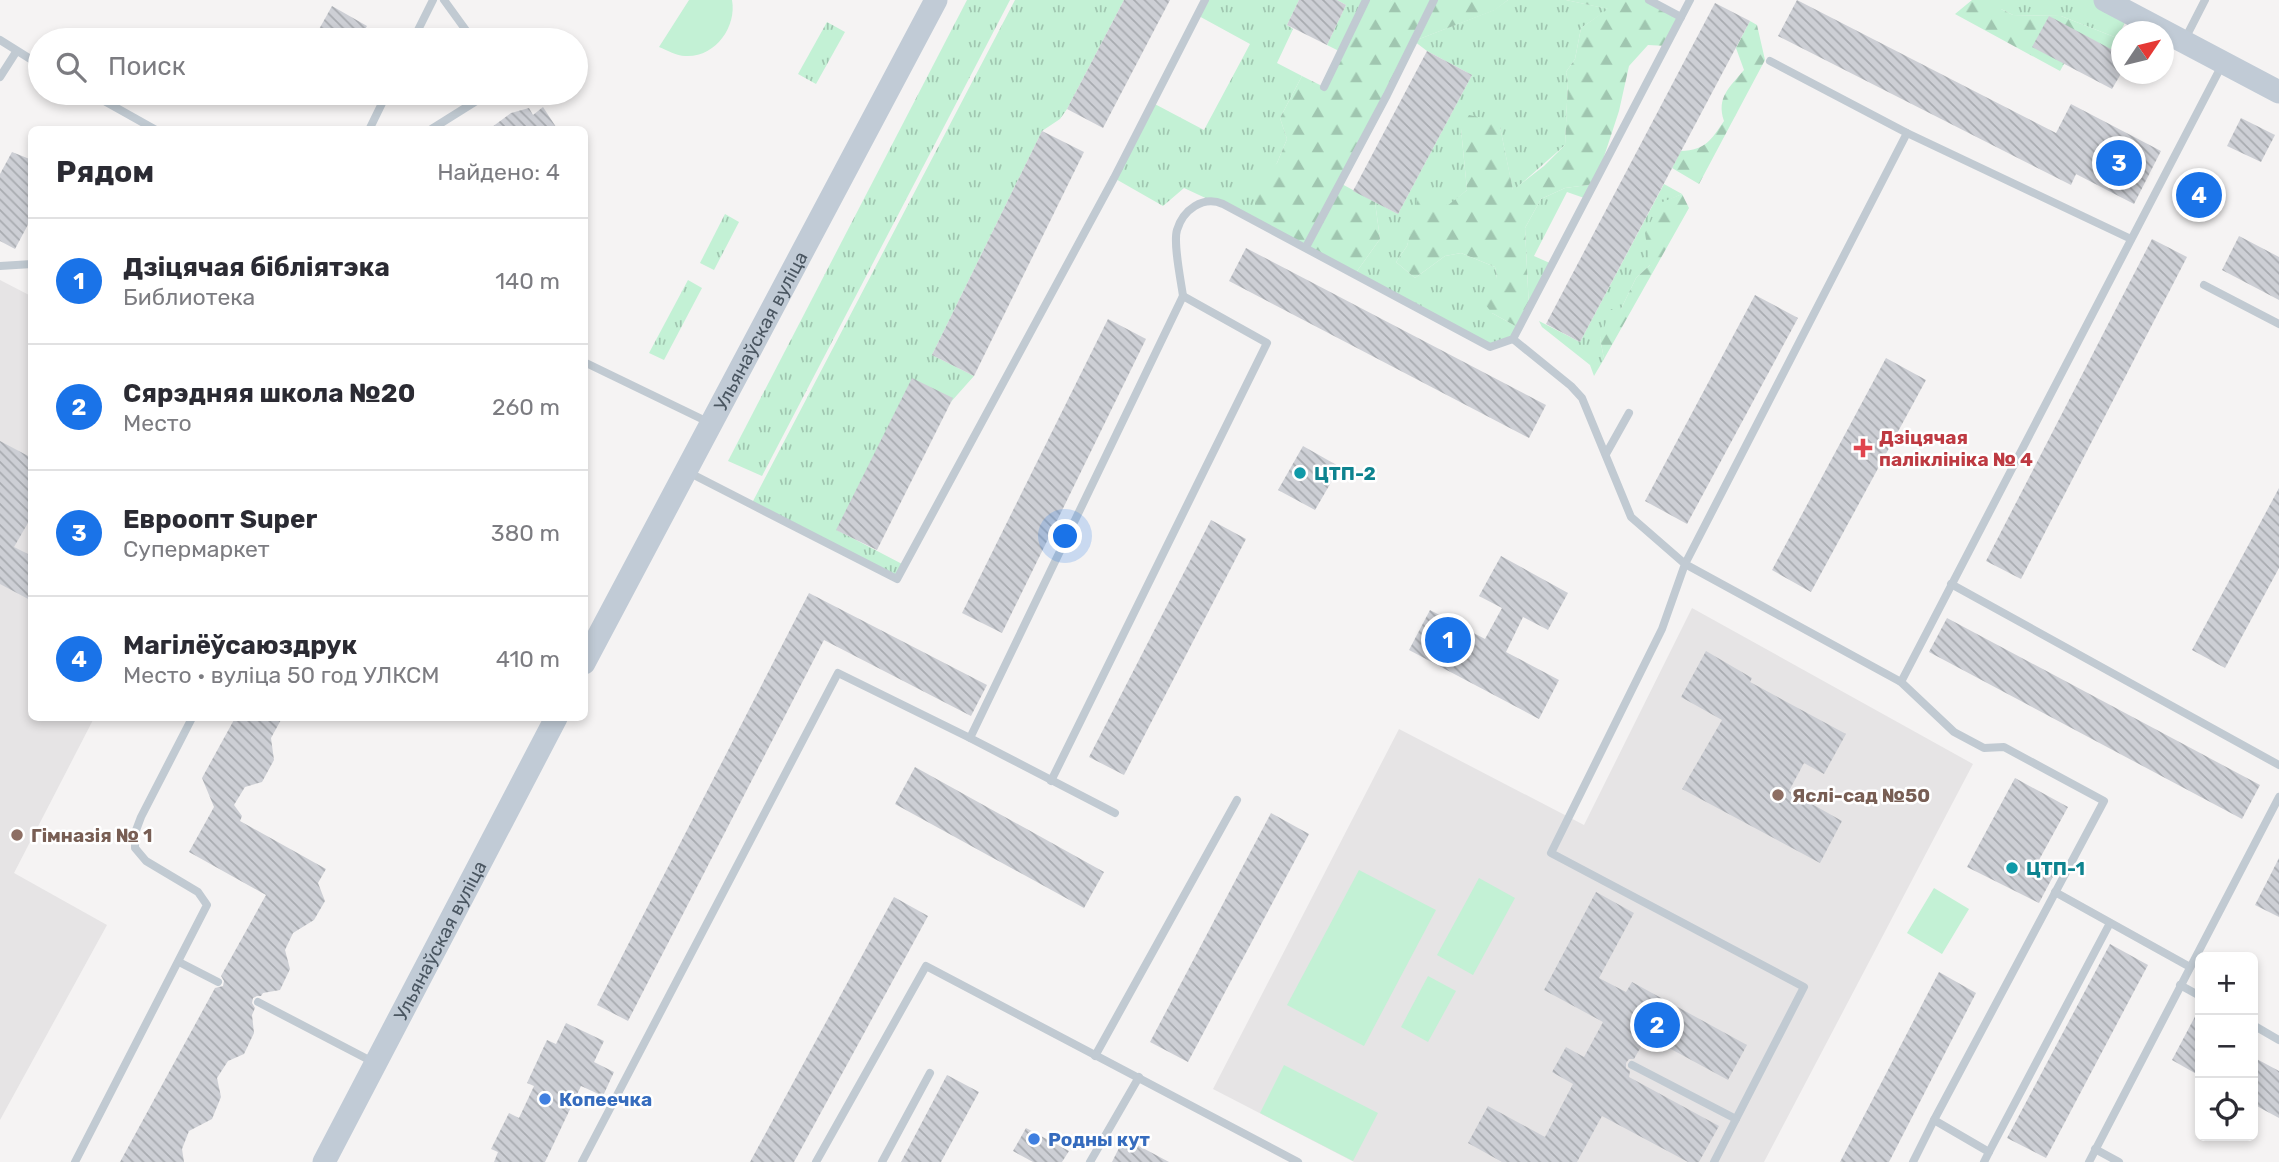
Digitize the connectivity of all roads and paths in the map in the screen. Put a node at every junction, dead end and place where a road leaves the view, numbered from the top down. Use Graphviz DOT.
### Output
graph roads {
  1 [pos="433,0"];
  2 [pos="444,0"];
  3 [pos="1205,0"];
  4 [pos="1366,0"];
  5 [pos="1434,0"];
  6 [pos="1648,0"];
  7 [pos="1690,0"];
  8 [pos="2105,0"];
  9 [pos="2205,0"];
  10 [pos="932,1"];
  11 [pos="1681,17"];
  12 [pos="419,28"];
  13 [pos="464,28"];
  14 [pos="0,40"];
  15 [pos="2183,41"];
  16 [pos="16,52"];
  17 [pos="28,58"];
  18 [pos="1770,61"];
  19 [pos="2223,62"];
  20 [pos="0,78"];
  21 [pos="1324,87"];
  22 [pos="2279,92"];
  23 [pos="111,105"];
  24 [pos="381,105"];
  25 [pos="470,105"];
  26 [pos="149,126"];
  27 [pos="371,126"];
  28 [pos="435,126"];
  29 [pos="1907,133"];
  30 [pos="2131,239"];
  31 [pos="1306,247"];
  32 [pos="28,264"];
  33 [pos="0,266"];
  34 [pos="2204,285"];
  35 [pos="1183,296"];
  36 [pos="2279,324"];
  37 [pos="1513,339"];
  38 [pos="588,364"];
  39 [pos="1629,414"];
  40 [pos="710,424"];
  41 [pos="1606,454"];
  42 [pos="686,471"];
  43 [pos="1685,564"];
  44 [pos="1951,584"];
  45 [pos="588,655"];
  46 [pos="1901,682"];
  47 [pos="190,721"];
  48 [pos="554,721"];
  49 [pos="970,738"];
  50 [pos="2279,765"];
  51 [pos="1051,781"];
  52 [pos="2279,797"];
  53 [pos="1237,800"];
  54 [pos="1115,813"];
  55 [pos="2055,892"];
  56 [pos="2110,923"];
  57 [pos="179,962"];
  58 [pos="2190,967"];
  59 [pos="218,982"];
  60 [pos="2180,985"];
  61 [pos="2195,993"];
  62 [pos="258,1002"];
  63 [pos="2258,1028"];
  64 [pos="2279,1040"];
  65 [pos="1095,1056"];
  66 [pos="376,1063"];
  67 [pos="1632,1065"];
  68 [pos="930,1073"];
  69 [pos="1139,1077"];
  70 [pos="1735,1119"];
  71 [pos="1934,1120"];
  72 [pos="2095,1149"];
  73 [pos="1989,1152"];
  74 [pos="75,1162"];
  75 [pos="324,1162"];
  76 [pos="582,1162"];
  77 [pos="817,1162"];
  78 [pos="882,1162"];
  79 [pos="1090,1162"];
  80 [pos="1298,1162"];
  81 [pos="1714,1162"];
  82 [pos="1913,1162"];
  83 [pos="1984,1162"];
  84 [pos="2089,1162"];
  85 [pos="2119,1162"];
  1 -- 12 [label="lane"];
  2 -- 13 [label="lane"];
  3 -- 42 [label="lane"];
  4 -- 21 [label="lane"];
  5 -- 31 [label="lane"];
  6 -- 11 [label="lane"];
  7 -- 11 [label="lane"];
  8 -- 15 [label="main road"];
  9 -- 15 [label="lane"];
  10 -- 40 [label="main road, Ульянаўская вуліца"];
  11 -- 37 [label="lane"];
  14 -- 16 [label="lane"];
  15 -- 19 [label="main road"];
  16 -- 17 [label="lane"];
  16 -- 20 [label="lane"];
  18 -- 29 [label="lane"];
  19 -- 22 [label="main road"];
  19 -- 30 [label="lane"];
  23 -- 26 [label="lane"];
  24 -- 27 [label="lane"];
  25 -- 28 [label="lane"];
  29 -- 30 [label="lane"];
  29 -- 43 [label="lane"];
  30 -- 44 [label="lane"];
  31 -- 35 [label="lane"];
  31 -- 37 [label="lane"];
  32 -- 33 [label="lane"];
  34 -- 36 [label="lane"];
  35 -- 49 [label="lane"];
  35 -- 51 [label="lane"];
  37 -- 41 [label="lane"];
  38 -- 40 [label="lane"];
  39 -- 41 [label="lane"];
  40 -- 42 [label="main road, Ульянаўская вуліца"];
  41 -- 43 [label="lane"];
  42 -- 45 [label="main road, Ульянаўская вуліца"];
  43 -- 46 [label="lane"];
  43 -- 70 [label="lane"];
  44 -- 46 [label="lane"];
  44 -- 50 [label="lane"];
  46 -- 55 [label="lane"];
  47 -- 57 [label="lane"];
  48 -- 66 [label="main road, Ульянаўская вуліца"];
  49 -- 51 [label="lane"];
  49 -- 76 [label="lane"];
  51 -- 54 [label="lane"];
  52 -- 58 [label="lane"];
  53 -- 65 [label="lane"];
  55 -- 56 [label="lane"];
  55 -- 71 [label="lane"];
  56 -- 58 [label="lane"];
  56 -- 73 [label="lane"];
  57 -- 59 [label="lane"];
  57 -- 74 [label="lane"];
  58 -- 60 [label="lane"];
  60 -- 61 [label="lane"];
  60 -- 72 [label="lane"];
  62 -- 66 [label="lane"];
  63 -- 64 [label="lane"];
  65 -- 69 [label="lane"];
  65 -- 77 [label="lane"];
  66 -- 75 [label="main road, Ульянаўская вуліца"];
  67 -- 70 [label="lane"];
  68 -- 78 [label="lane"];
  69 -- 79 [label="lane"];
  69 -- 80 [label="lane"];
  70 -- 81 [label="lane"];
  71 -- 73 [label="lane"];
  71 -- 82 [label="lane"];
  72 -- 84 [label="lane"];
  72 -- 85 [label="lane"];
  73 -- 83 [label="lane"];
}
